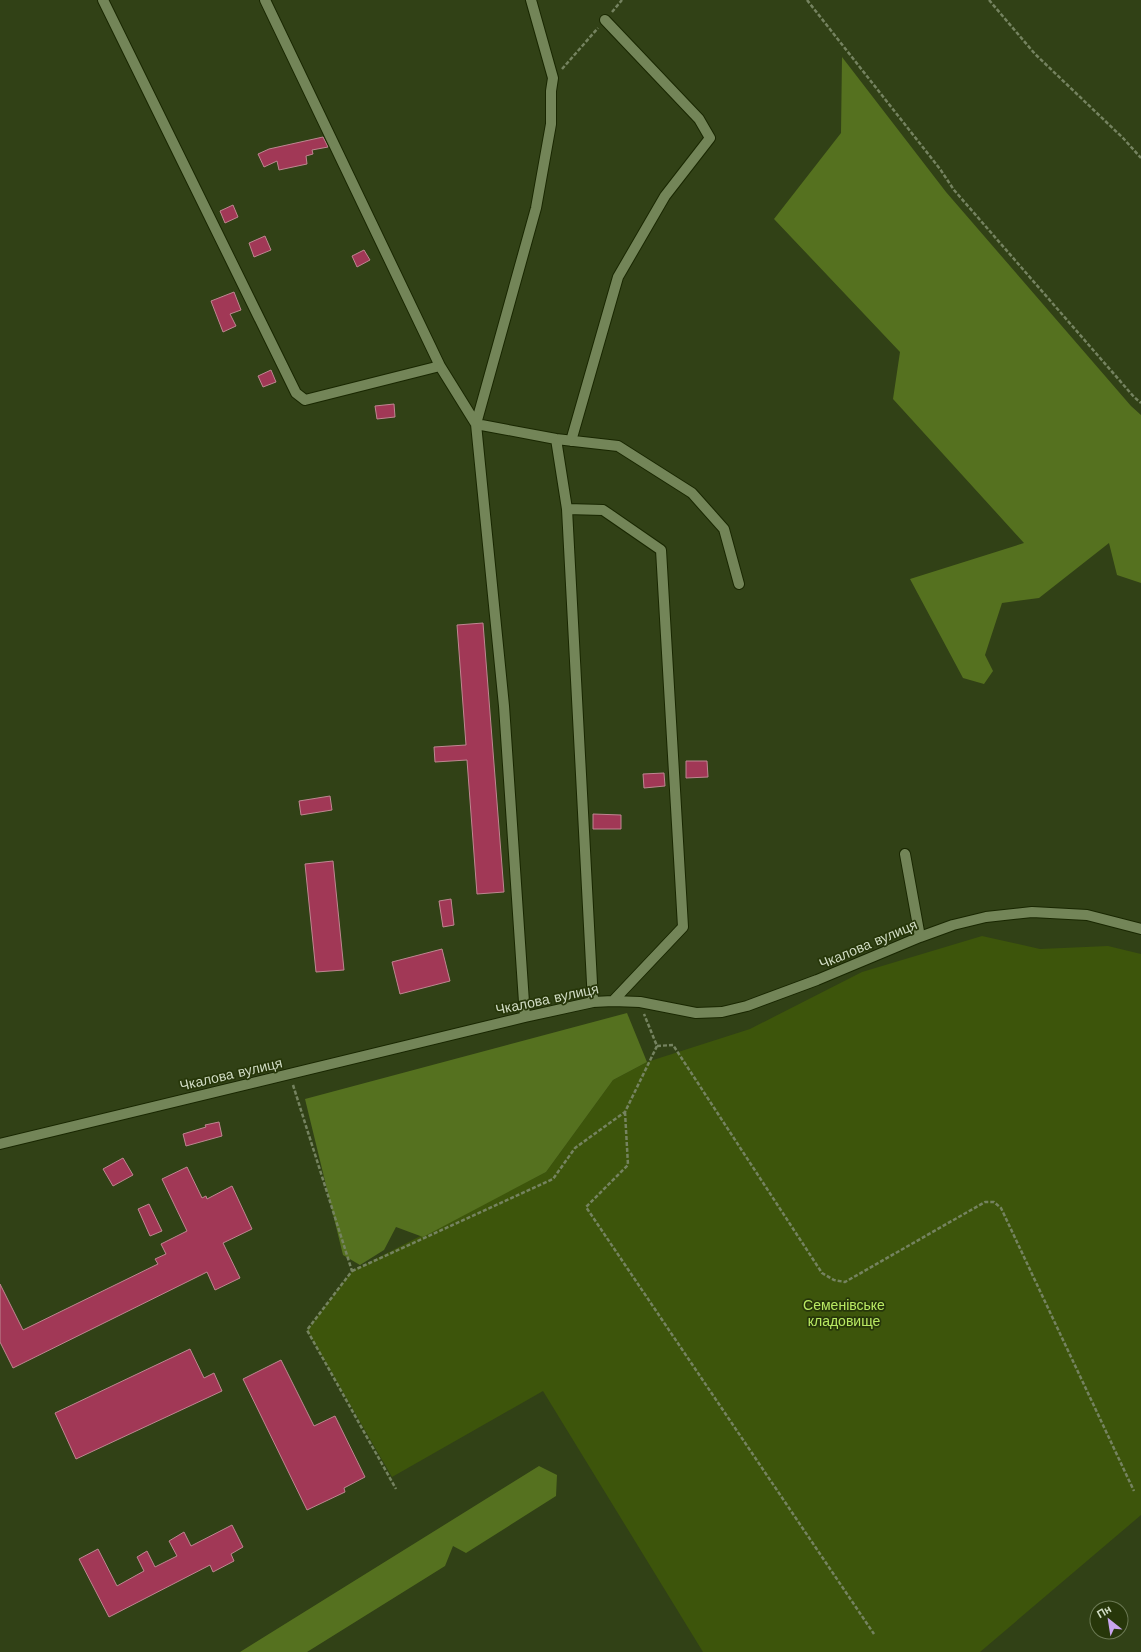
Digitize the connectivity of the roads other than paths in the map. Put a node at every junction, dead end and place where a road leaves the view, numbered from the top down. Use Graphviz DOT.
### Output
graph roads {
  1 [pos="103,0"];
  2 [pos="265,0"];
  3 [pos="531,0"];
  4 [pos="605,20"];
  5 [pos="440,366"];
  6 [pos="476,424"];
  7 [pos="556,439"];
  8 [pos="571,441"];
  9 [pos="567,508"];
  10 [pos="739,584"];
  11 [pos="905,854"];
  12 [pos="1141,928"];
  13 [pos="920,937"];
  14 [pos="613,1001"];
  15 [pos="593,1002"];
  16 [pos="526,1016"];
  17 [pos="0,1144"];
  1 -- 5 [label="street"];
  2 -- 5 [label="street"];
  3 -- 6 [label="street"];
  4 -- 8 [label="street"];
  5 -- 6 [label="street"];
  6 -- 7 [label="street"];
  6 -- 16 [label="street"];
  7 -- 8 [label="street"];
  7 -- 9 [label="street"];
  8 -- 10 [label="street"];
  9 -- 14 [label="street"];
  9 -- 15 [label="street"];
  11 -- 13 [label="street"];
  12 -- 13 [label="street, Чкалова вулиця"];
  13 -- 14 [label="street, Чкалова вулиця"];
  14 -- 15 [label="street, Чкалова вулиця"];
  15 -- 16 [label="street, Чкалова вулиця"];
  16 -- 17 [label="street, Чкалова вулиця"];
}
